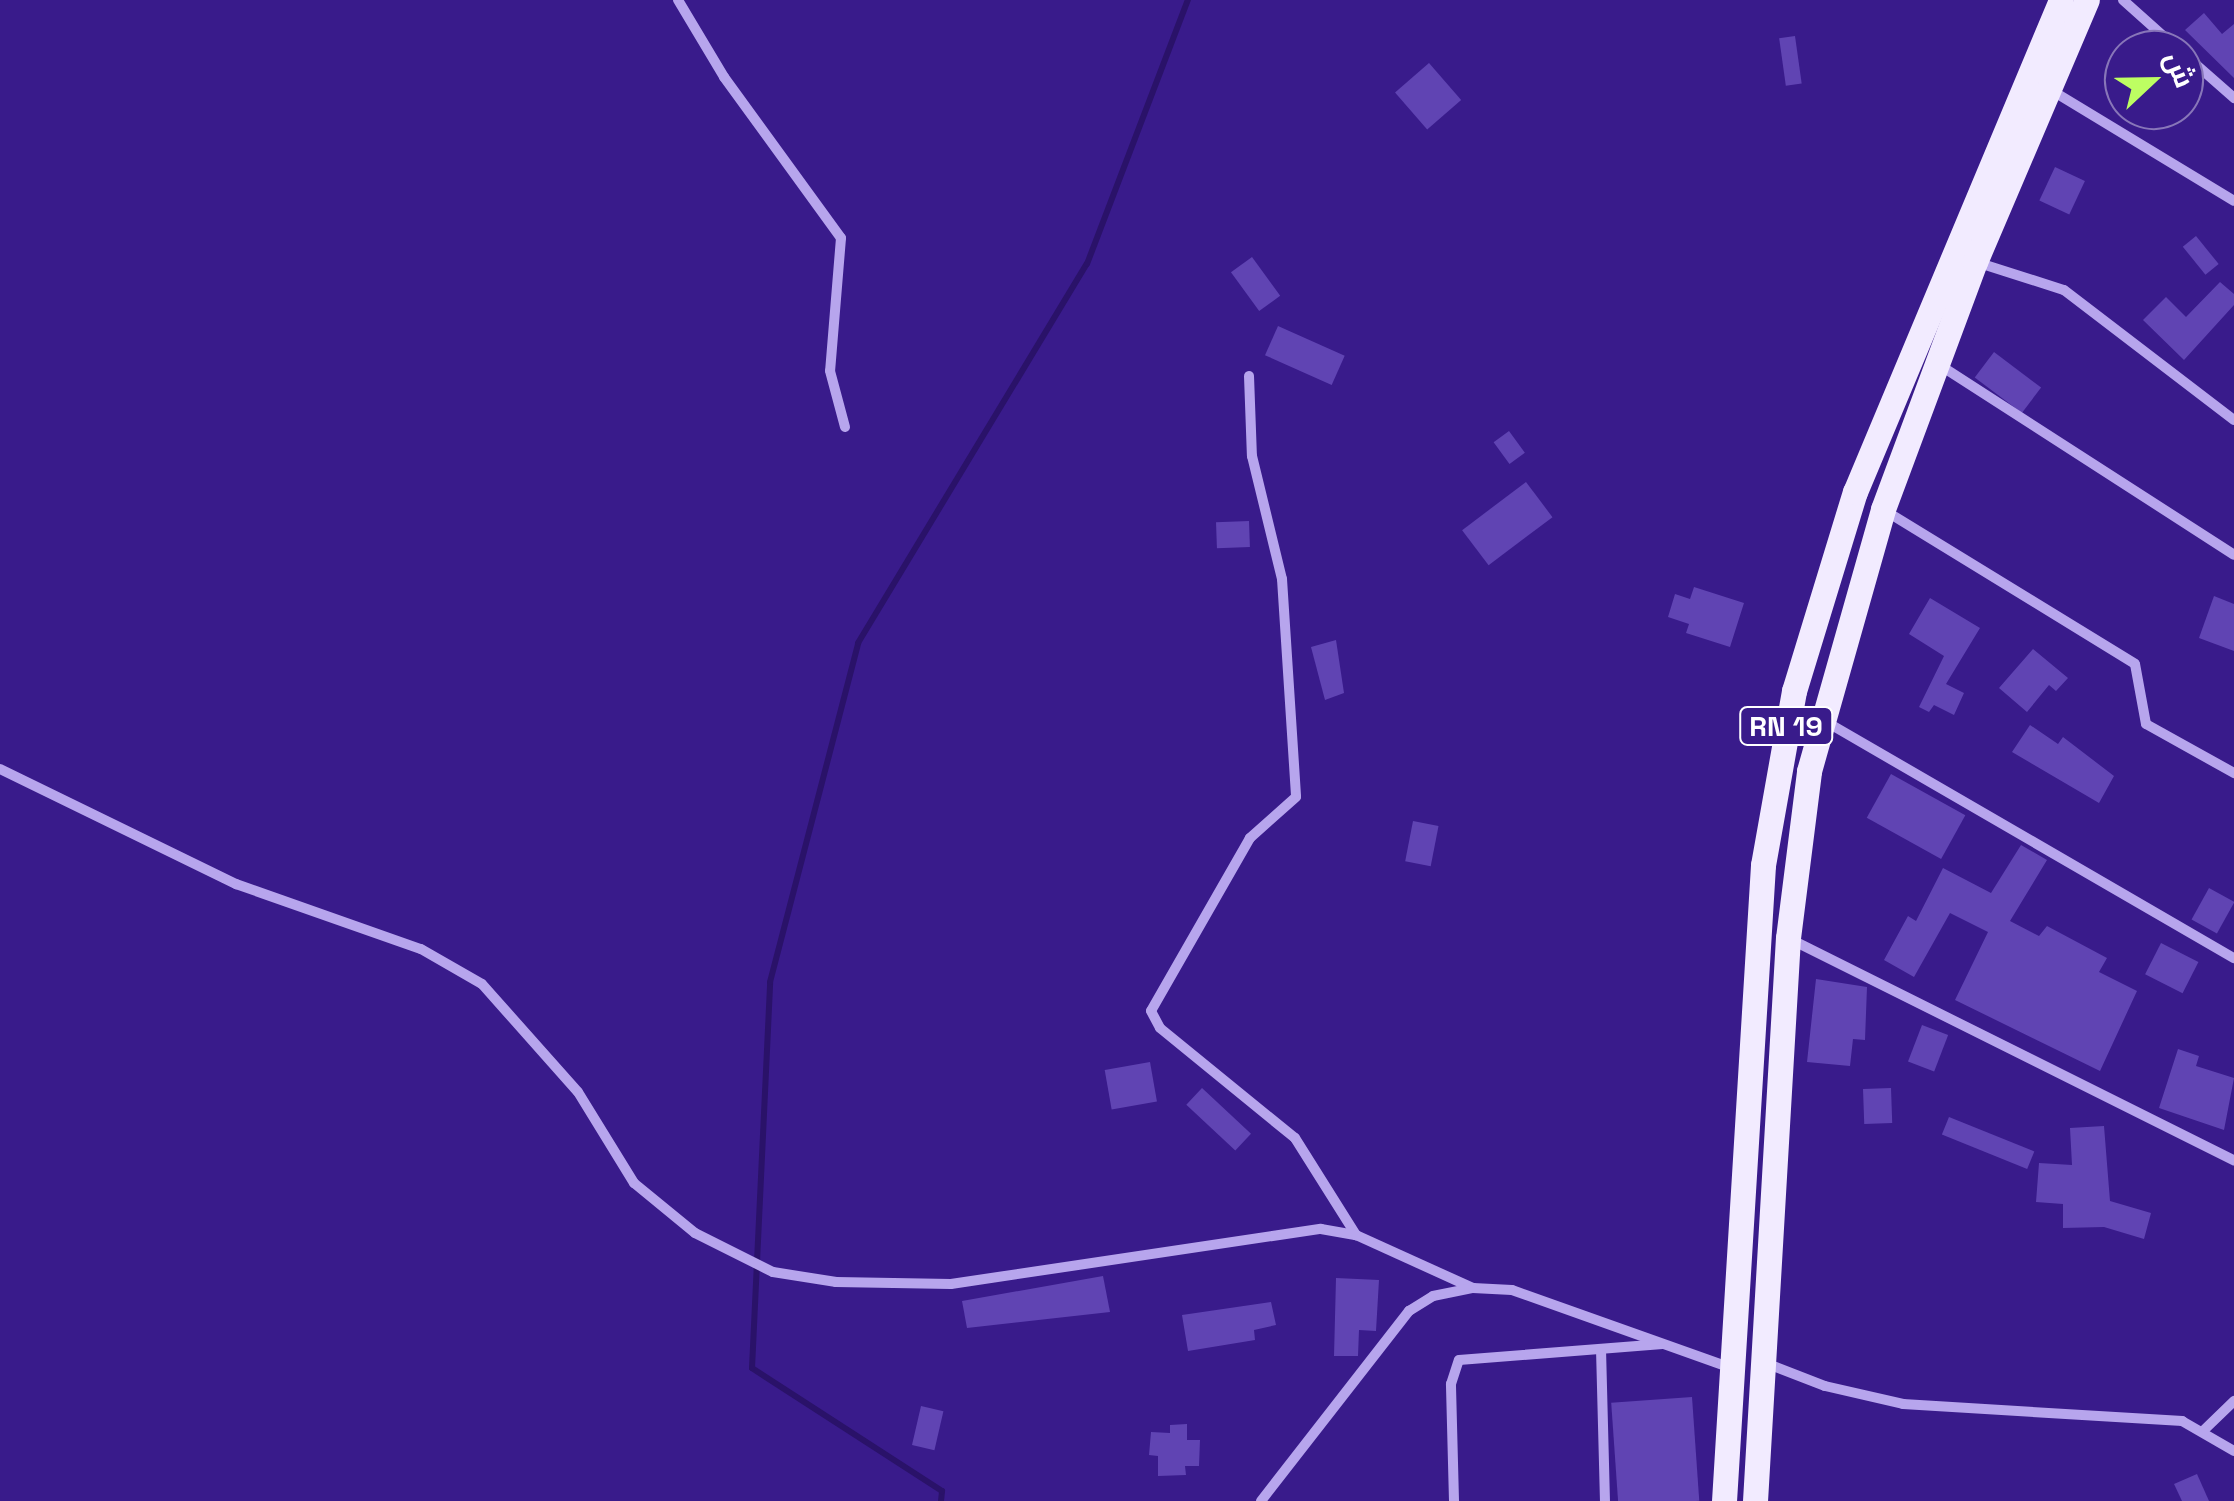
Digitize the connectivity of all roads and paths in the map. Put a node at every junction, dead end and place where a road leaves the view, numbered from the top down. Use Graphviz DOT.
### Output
graph roads {
  1 [pos="678,0"];
  2 [pos="2060,0"];
  3 [pos="2087,0"];
  4 [pos="2123,0"];
  5 [pos="2157,30"];
  6 [pos="2030,62"];
  7 [pos="2204,71"];
  8 [pos="2039,92"];
  9 [pos="2234,98"];
  10 [pos="2234,202"];
  11 [pos="1975,262"];
  12 [pos="1938,363"];
  13 [pos="1250,376"];
  14 [pos="2234,420"];
  15 [pos="845,427"];
  16 [pos="1855,492"];
  17 [pos="1884,505"];
  18 [pos="1843,532"];
  19 [pos="1874,538"];
  20 [pos="2234,556"];
  21 [pos="1822,719"];
  22 [pos="0,769"];
  23 [pos="2234,773"];
  24 [pos="1788,938"];
  25 [pos="2234,958"];
  26 [pos="2234,1160"];
  27 [pos="1356,1235"];
  28 [pos="1474,1288"];
  29 [pos="1668,1344"];
  30 [pos="1601,1349"];
  31 [pos="1763,1355"];
  32 [pos="1728,1368"];
  33 [pos="1761,1394"];
  34 [pos="2234,1401"];
  35 [pos="2204,1430"];
  36 [pos="2234,1451"];
  37 [pos="1261,1501"];
  38 [pos="1454,1501"];
  39 [pos="1605,1501"];
  40 [pos="1724,1501"];
  41 [pos="1755,1501"];
  1 -- 15 [label="street"];
  2 -- 6 [label="main road, RN 19"];
  3 -- 8 [label="main road, RN 19"];
  4 -- 5 [label="street"];
  6 -- 8 [label="main road"];
  6 -- 8 [label="main road, RN 19"];
  7 -- 9 [label="street"];
  8 -- 10 [label="street"];
  8 -- 11 [label="main road, RN 19"];
  8 -- 16 [label="main road, RN 19"];
  11 -- 12 [label="main road, RN 19"];
  11 -- 14 [label="street"];
  12 -- 17 [label="main road, RN 19"];
  12 -- 20 [label="street"];
  13 -- 27 [label="street"];
  16 -- 17 [label="main road"];
  16 -- 18 [label="main road, RN 19"];
  17 -- 19 [label="main road, RN 19"];
  17 -- 23 [label="street"];
  18 -- 19 [label="main road"];
  18 -- 32 [label="main road, RN 19"];
  19 -- 21 [label="main road, RN 19"];
  21 -- 24 [label="main road, RN 19"];
  21 -- 25 [label="street"];
  22 -- 27 [label="street"];
  24 -- 26 [label="street"];
  24 -- 31 [label="main road, RN 19"];
  27 -- 28 [label="street"];
  28 -- 29 [label="street"];
  28 -- 37 [label="street"];
  29 -- 30 [label="street"];
  29 -- 32 [label="street"];
  30 -- 38 [label="street"];
  30 -- 39 [label="street"];
  31 -- 32 [label="main road"];
  31 -- 33 [label="main road, RN 19"];
  31 -- 35 [label="street"];
  32 -- 33 [label="main road"];
  32 -- 40 [label="main road, RN 19"];
  33 -- 41 [label="main road, RN 19"];
  34 -- 35 [label="street"];
  35 -- 36 [label="street"];
}
